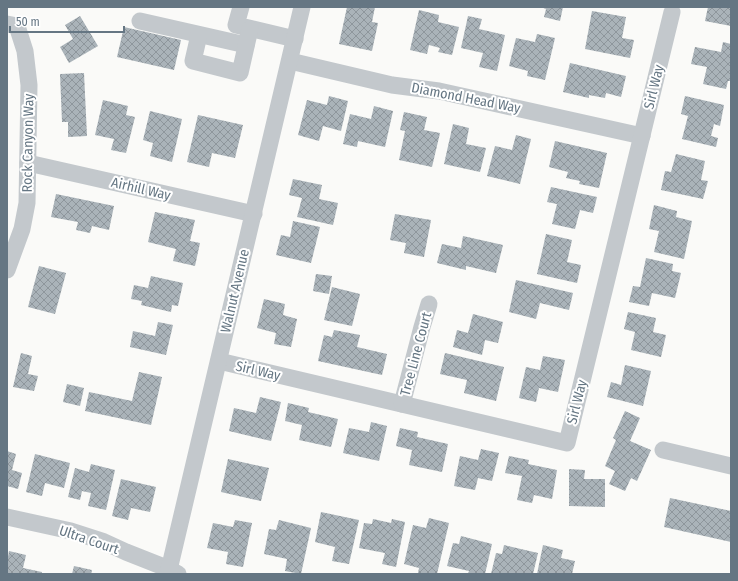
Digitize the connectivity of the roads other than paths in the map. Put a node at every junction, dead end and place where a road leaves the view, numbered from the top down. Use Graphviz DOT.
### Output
graph roads {
  1 [pos="241,7"];
  2 [pos="302,7"];
  3 [pos="672,12"];
  4 [pos="140,21"];
  5 [pos="7,24"];
  6 [pos="250,29"];
  7 [pos="199,34"];
  8 [pos="295,39"];
  9 [pos="246,45"];
  10 [pos="290,61"];
  11 [pos="642,136"];
  12 [pos="28,163"];
  13 [pos="254,214"];
  14 [pos="7,270"];
  15 [pos="429,304"];
  16 [pos="219,361"];
  17 [pos="402,404"];
  18 [pos="663,450"];
  19 [pos="731,466"];
  20 [pos="7,516"];
  21 [pos="172,572"];
  1 -- 6 [label="street"];
  2 -- 8 [label="street, Walnut Avenue"];
  3 -- 11 [label="street, Sirl Way"];
  4 -- 7 [label="street"];
  5 -- 12 [label="street, Rock Canyon Way"];
  6 -- 8 [label="street"];
  6 -- 9 [label="street"];
  7 -- 9 [label="street"];
  7 -- 9 [label="street"];
  8 -- 10 [label="street, Walnut Avenue"];
  10 -- 11 [label="street, Diamond Head Way"];
  10 -- 13 [label="street, Walnut Avenue"];
  11 -- 17 [label="street, Sirl Way"];
  12 -- 13 [label="street, Airhill Way"];
  12 -- 14 [label="street, Rock Canyon Way"];
  13 -- 16 [label="street, Walnut Avenue"];
  15 -- 17 [label="street, Tree Line Court"];
  16 -- 17 [label="street, Sirl Way"];
  16 -- 21 [label="street, Walnut Avenue"];
  18 -- 19 [label="street"];
  20 -- 21 [label="street, Ultra Court"];
}
